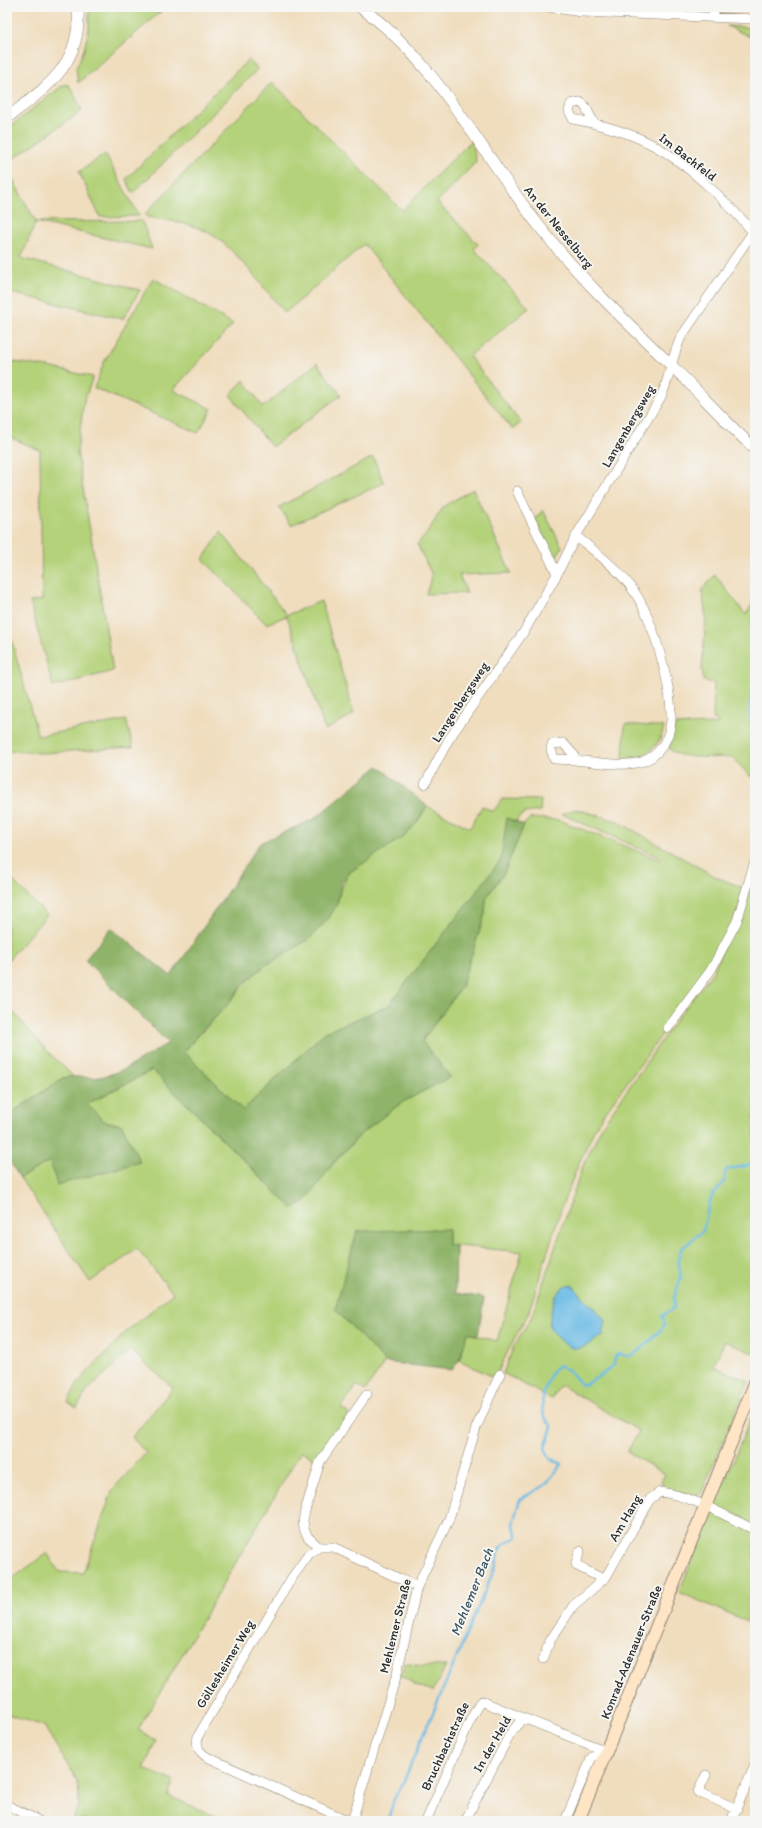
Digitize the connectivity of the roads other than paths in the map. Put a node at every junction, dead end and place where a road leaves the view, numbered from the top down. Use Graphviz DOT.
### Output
graph roads {
  1 [pos="78,7"];
  2 [pos="360,7"];
  3 [pos="548,7"];
  4 [pos="716,7"];
  5 [pos="712,18"];
  6 [pos="755,20"];
  7 [pos="8,117"];
  8 [pos="594,123"];
  9 [pos="754,231"];
  10 [pos="671,365"];
  11 [pos="755,449"];
  12 [pos="517,491"];
  13 [pos="576,536"];
  14 [pos="557,574"];
  15 [pos="575,760"];
  16 [pos="425,784"];
  17 [pos="755,862"];
  18 [pos="668,1028"];
  19 [pos="500,1374"];
  20 [pos="755,1384"];
  21 [pos="367,1394"];
  22 [pos="704,1506"];
  23 [pos="755,1530"];
  24 [pos="320,1547"];
  25 [pos="580,1551"];
  26 [pos="603,1580"];
  27 [pos="417,1587"];
  28 [pos="543,1658"];
  29 [pos="522,1718"];
  30 [pos="606,1751"];
  31 [pos="755,1765"];
  32 [pos="706,1775"];
  33 [pos="7,1806"];
  34 [pos="737,1808"];
  35 [pos="39,1821"];
  36 [pos="349,1821"];
  37 [pos="352,1821"];
  38 [pos="426,1821"];
  39 [pos="465,1821"];
  40 [pos="565,1821"];
  41 [pos="578,1821"];
  42 [pos="731,1821"];
  1 -- 7 [label="street"];
  2 -- 10 [label="street, An der Nesselburg"];
  3 -- 5 [label="street"];
  4 -- 5 [label="street"];
  5 -- 6 [label="street"];
  8 -- 9 [label="street, Im Bachfeld"];
  9 -- 10 [label="street, Langenbergsweg"];
  10 -- 11 [label="street, An der Nesselburg"];
  10 -- 13 [label="street, Langenbergsweg"];
  12 -- 14 [label="street"];
  13 -- 14 [label="street, Langenbergsweg"];
  13 -- 15 [label="street"];
  14 -- 16 [label="street, Langenbergsweg"];
  17 -- 18 [label="street"];
  19 -- 27 [label="street, Mehlemer Straße"];
  20 -- 22 [label="main road, Konrad-Adenauer-Straße"];
  21 -- 24 [label="street"];
  22 -- 23 [label="street, Am Hang"];
  22 -- 26 [label="street, Am Hang"];
  22 -- 30 [label="main road, Konrad-Adenauer-Straße"];
  24 -- 27 [label="street"];
  24 -- 36 [label="street, Göllesheimer Weg"];
  25 -- 26 [label="street"];
  26 -- 28 [label="street, Am Hang"];
  27 -- 37 [label="street, Mehlemer Straße"];
  29 -- 30 [label="street, In der Held"];
  29 -- 38 [label="street, Bruchbachstraße"];
  29 -- 39 [label="street, In der Held"];
  30 -- 40 [label="street"];
  30 -- 41 [label="main road, Konrad-Adenauer-Straße"];
  31 -- 34 [label="street"];
  32 -- 34 [label="street"];
  33 -- 35 [label="street"];
  34 -- 42 [label="street"];
}
